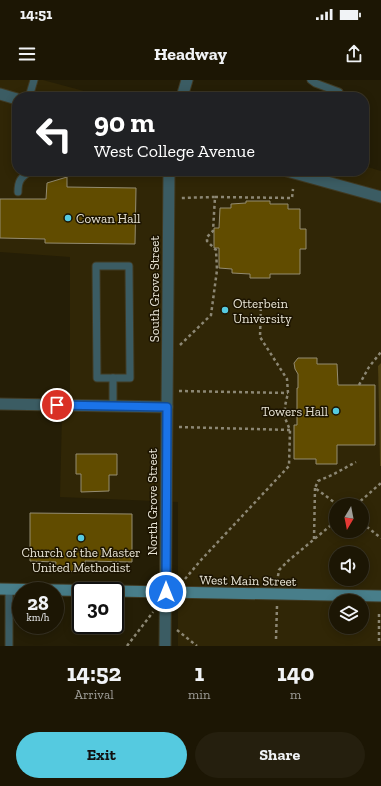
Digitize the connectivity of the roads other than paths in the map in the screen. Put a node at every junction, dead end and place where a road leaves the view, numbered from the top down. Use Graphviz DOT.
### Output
graph roads {
  1 [pos="34,80"];
  2 [pos="187,80"];
  3 [pos="311,80"];
  4 [pos="30,92"];
  5 [pos="183,92"];
  6 [pos="339,92"];
  7 [pos="0,94"];
  8 [pos="12,98"];
  9 [pos="24,176"];
  10 [pos="169,176"];
  11 [pos="323,176"];
  12 [pos="18,192"];
  13 [pos="381,197"];
  14 [pos="113,378"];
  15 [pos="0,404"];
  16 [pos="113,406"];
  17 [pos="167,407"];
  18 [pos="5,589"];
  19 [pos="72,590"];
  20 [pos="124,591"];
  21 [pos="166,592"];
  22 [pos="381,596"];
  23 [pos="9,646"];
  24 [pos="165,646"];
  1 -- 4 [label="lane"];
  2 -- 5 [label="street"];
  3 -- 6 [label="lane"];
  7 -- 8 [label="street"];
  9 -- 12 [label="lane"];
  10 -- 17 [label="street, South Grove Street"];
  11 -- 13 [label="street"];
  14 -- 14 [label="lane"];
  14 -- 16 [label="lane"];
  15 -- 16 [label="street"];
  16 -- 17 [label="street"];
  17 -- 21 [label="street, North Grove Street"];
  18 -- 19 [label="main road, West Main Street"];
  18 -- 23 [label="lane"];
  20 -- 21 [label="main road, West Main Street"];
  21 -- 22 [label="main road, West Main Street"];
  21 -- 24 [label="street, North Grove Street"];
}
